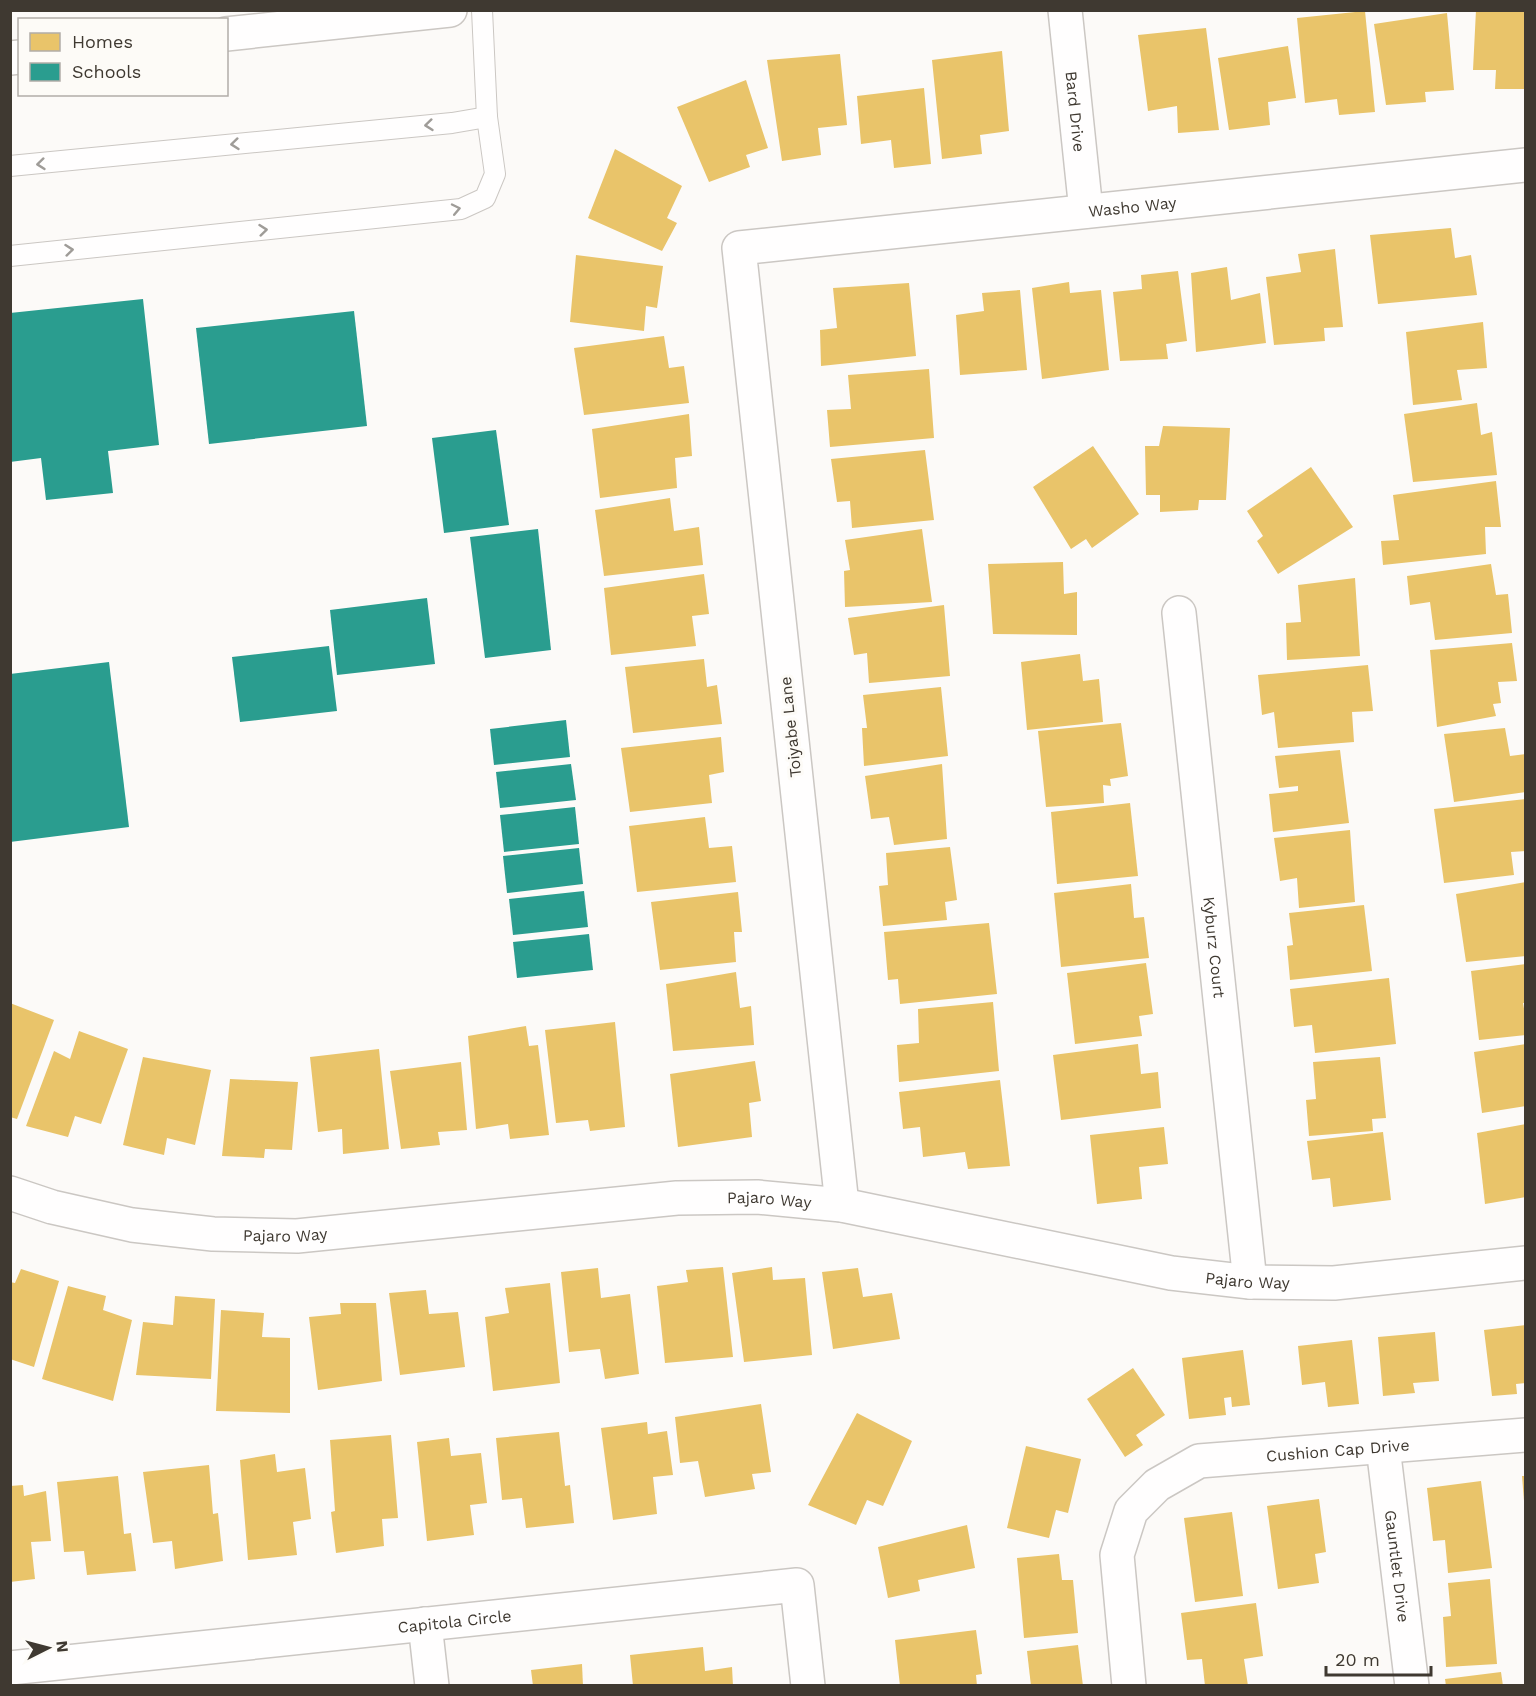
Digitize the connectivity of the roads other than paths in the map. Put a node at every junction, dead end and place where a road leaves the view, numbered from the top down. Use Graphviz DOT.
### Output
graph roads {
  1 [pos="450,10"];
  2 [pos="482,10"];
  3 [pos="1065,10"];
  4 [pos="228,34"];
  5 [pos="487,117"];
  6 [pos="1526,165"];
  7 [pos="10,166"];
  8 [pos="1086,212"];
  9 [pos="739,248"];
  10 [pos="10,256"];
  11 [pos="1179,613"];
  12 [pos="10,1193"];
  13 [pos="842,1205"];
  14 [pos="1526,1263"];
  15 [pos="1250,1282"];
  16 [pos="1526,1435"];
  17 [pos="1383,1447"];
  18 [pos="425,1624"];
  19 [pos="10,1668"];
  20 [pos="62,1674"];
  21 [pos="432,1686"];
  22 [pos="808,1686"];
  23 [pos="1129,1686"];
  24 [pos="1412,1686"];
  1 -- 4 [label="street"];
  2 -- 5 [label="lane"];
  3 -- 8 [label="street, Bard Drive"];
  5 -- 7 [label="lane, one-way"];
  10 -- 5 [label="lane, one-way"];
  6 -- 8 [label="street, Washo Way"];
  8 -- 9 [label="street, Washo Way"];
  9 -- 13 [label="street, Toiyabe Lane"];
  11 -- 15 [label="street, Kyburz Court"];
  12 -- 13 [label="street, Pajaro Way"];
  13 -- 15 [label="street, Pajaro Way"];
  14 -- 15 [label="street, Pajaro Way"];
  16 -- 17 [label="street, Cushion Cap Drive"];
  17 -- 23 [label="street, Cushion Cap Drive"];
  17 -- 24 [label="street, Gauntlet Drive"];
  18 -- 20 [label="street, Capitola Circle"];
  18 -- 21 [label="street"];
  18 -- 22 [label="street, Capitola Circle"];
  19 -- 20 [label="street, Capitola Circle"];
}
